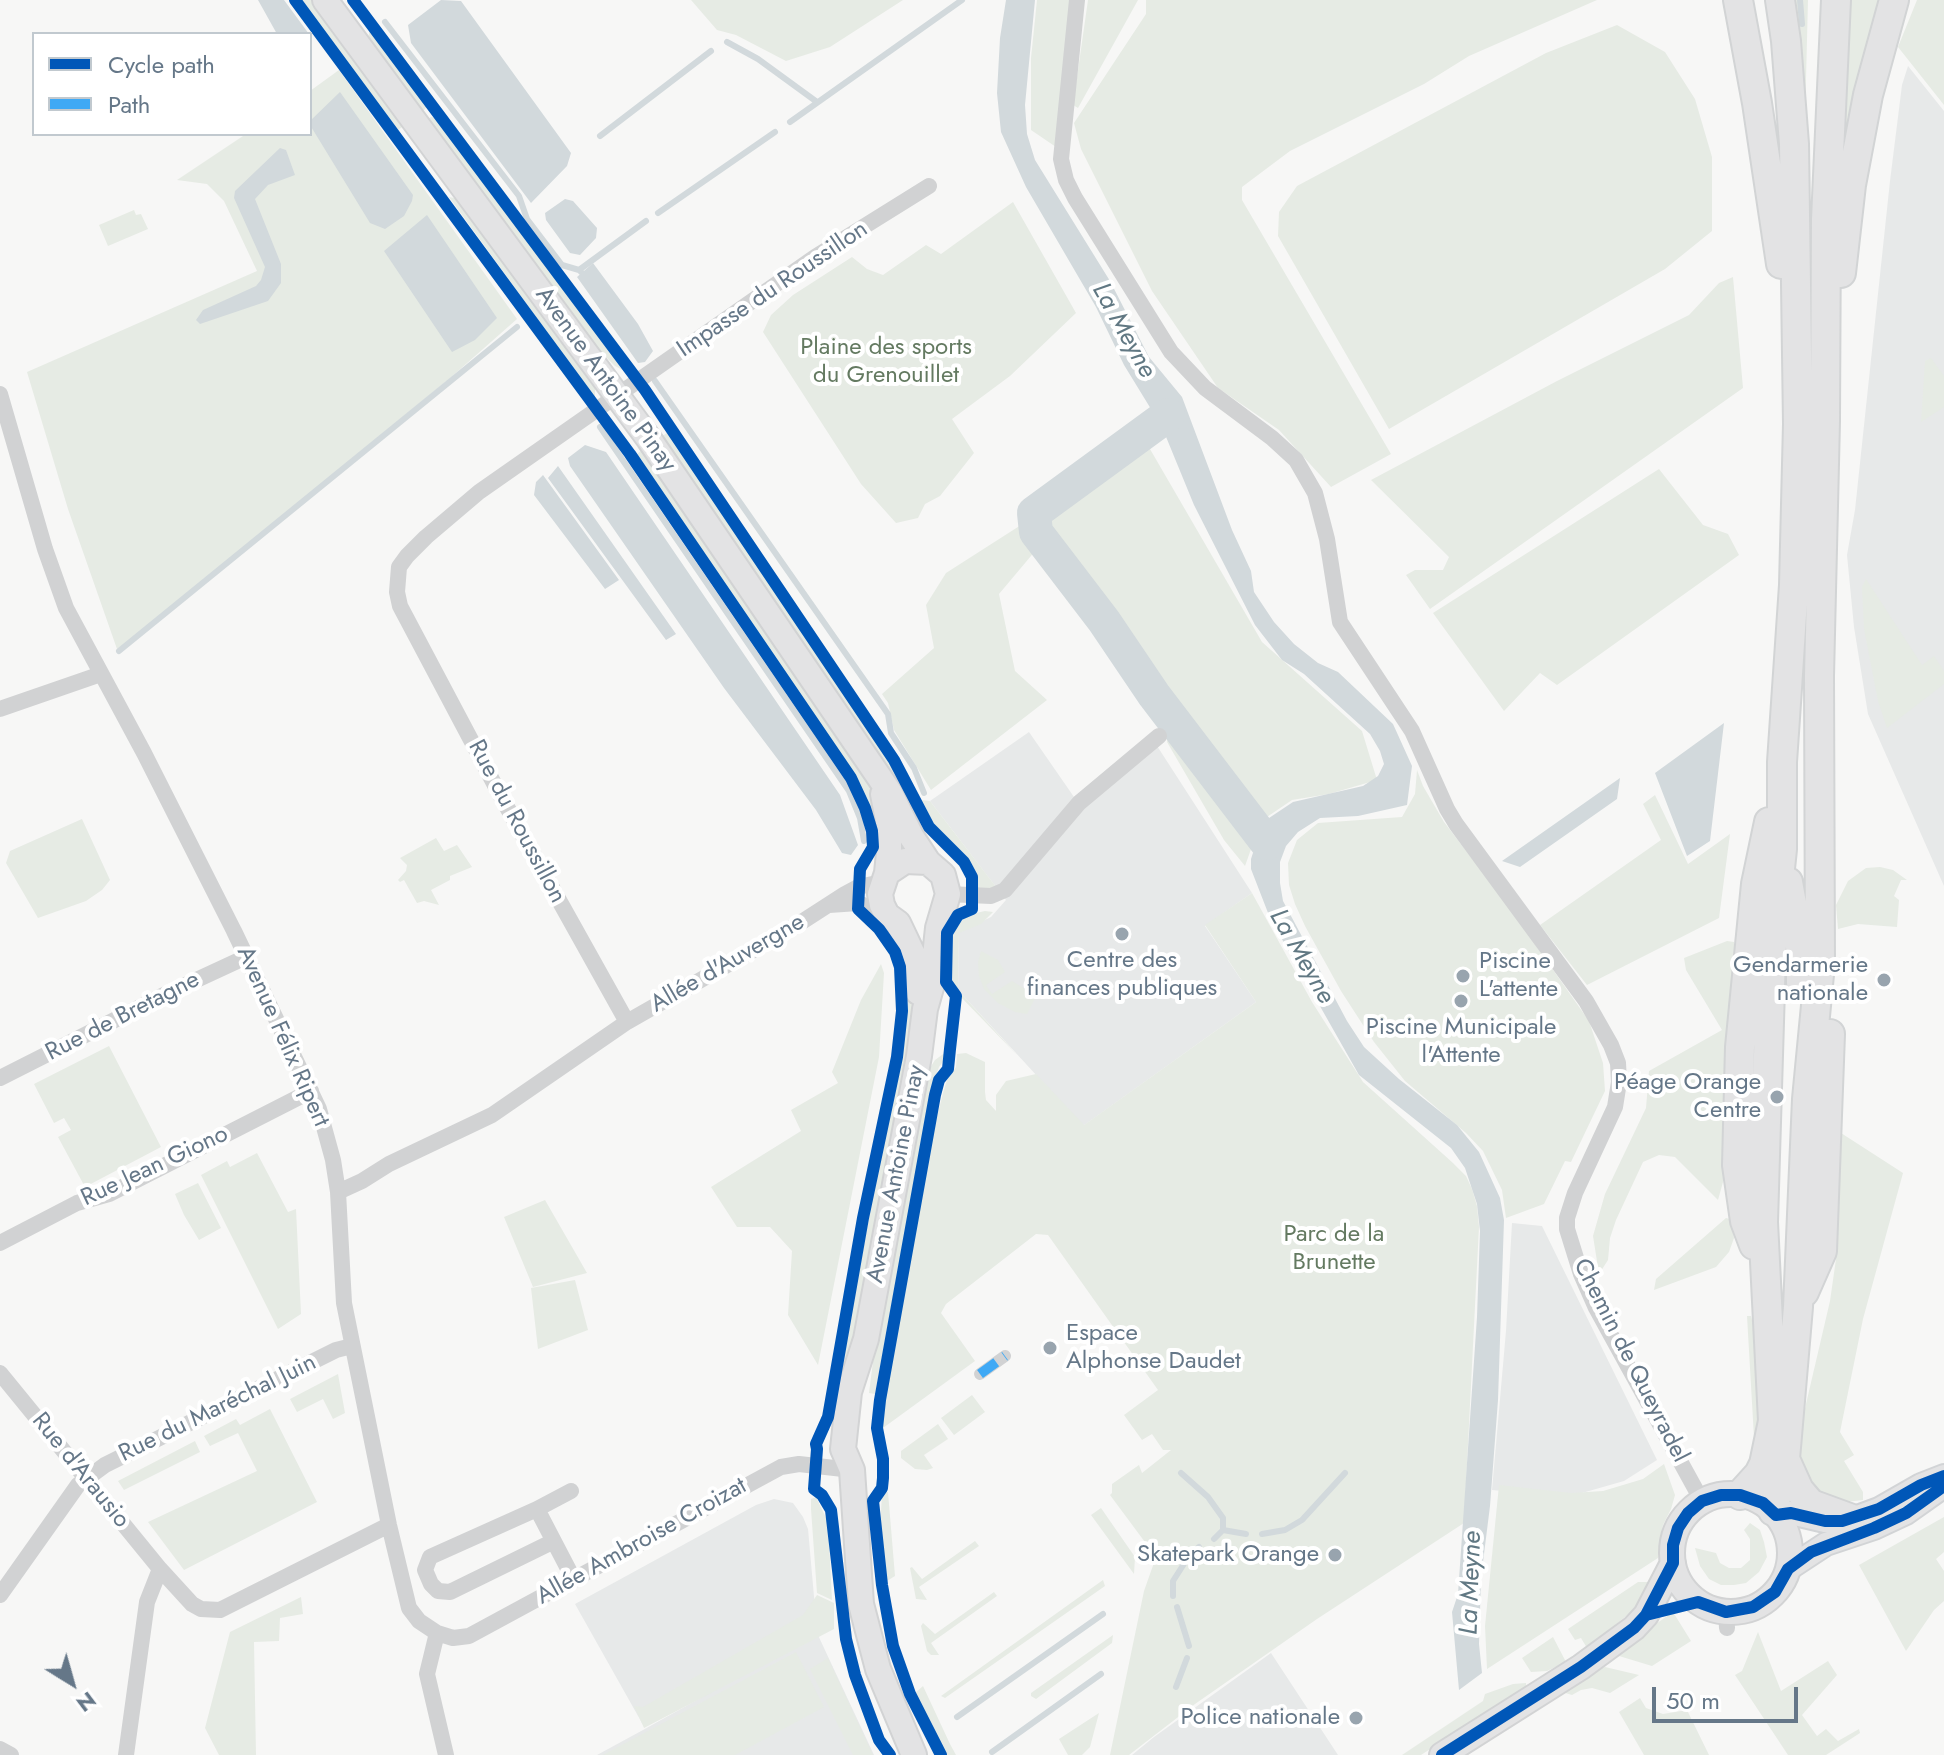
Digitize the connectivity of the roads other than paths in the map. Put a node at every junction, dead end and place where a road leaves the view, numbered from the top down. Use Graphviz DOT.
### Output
graph roads {
  1 [pos="325,0"];
  2 [pos="1077,0"];
  3 [pos="1738,0"];
  4 [pos="1780,0"];
  5 [pos="1823,0"];
  6 [pos="1836,0"];
  7 [pos="1894,0"];
  8 [pos="929,186"];
  9 [pos="1797,384"];
  10 [pos="0,394"];
  11 [pos="619,396"];
  12 [pos="1812,422"];
  13 [pos="5,430"];
  14 [pos="101,674"];
  15 [pos="0,709"];
  16 [pos="1159,736"];
  17 [pos="1782,762"];
  18 [pos="874,769"];
  19 [pos="1782,849"];
  20 [pos="928,862"];
  21 [pos="884,878"];
  22 [pos="945,903"];
  23 [pos="829,905"];
  24 [pos="893,919"];
  25 [pos="246,957"];
  26 [pos="925,1009"];
  27 [pos="627,1022"];
  28 [pos="0,1078"];
  29 [pos="311,1091"];
  30 [pos="338,1192"];
  31 [pos="1749,1232"];
  32 [pos="0,1243"];
  33 [pos="1766,1279"];
  34 [pos="352,1346"];
  35 [pos="1005,1356"];
  36 [pos="1770,1370"];
  37 [pos="0,1373"];
  38 [pos="980,1374"];
  39 [pos="1785,1459"];
  40 [pos="852,1470"];
  41 [pos="1944,1476"];
  42 [pos="87,1478"];
  43 [pos="1944,1486"];
  44 [pos="571,1491"];
  45 [pos="1740,1495"];
  46 [pos="1702,1501"];
  47 [pos="537,1509"];
  48 [pos="1774,1513"];
  49 [pos="1852,1519"];
  50 [pos="389,1525"];
  51 [pos="552,1542"];
  52 [pos="1673,1563"];
  53 [pos="160,1569"];
  54 [pos="1788,1569"];
  55 [pos="574,1580"];
  56 [pos="0,1595"];
  57 [pos="1698,1602"];
  58 [pos="1646,1615"];
  59 [pos="437,1633"];
  60 [pos="0,1749"];
  61 [pos="11,1755"];
  62 [pos="126,1755"];
  63 [pos="446,1755"];
  64 [pos="914,1755"];
  65 [pos="1442,1755"];
  1 -- 11 [label="main road, Avenue Antoine Pinay"];
  2 -- 46 [label="street, Chemin de Queyradel"];
  3 -- 9 [label="highway"];
  4 -- 9 [label="highway"];
  5 -- 12 [label="highway"];
  6 -- 12 [label="highway"];
  7 -- 12 [label="highway"];
  8 -- 11 [label="street, Impasse du Roussillon"];
  9 -- 12 [label="highway"];
  10 -- 13 [label="street, Avenue Félix Ripert"];
  11 -- 18 [label="main road, Avenue Antoine Pinay"];
  11 -- 27 [label="street, Rue du Roussillon"];
  12 -- 17 [label="highway"];
  12 -- 39 [label="highway"];
  13 -- 14 [label="street, Avenue Félix Ripert"];
  14 -- 15 [label="street"];
  14 -- 25 [label="street, Avenue Félix Ripert"];
  16 -- 22 [label="street"];
  17 -- 19 [label="highway"];
  17 -- 31 [label="highway"];
  18 -- 20 [label="main road, Avenue Antoine Pinay"];
  18 -- 21 [label="main road, Avenue Antoine Pinay"];
  19 -- 31 [label="highway"];
  19 -- 33 [label="highway"];
  19 -- 36 [label="highway"];
  20 -- 21 [label="main road"];
  20 -- 22 [label="main road, Avenue Antoine Pinay"];
  21 -- 23 [label="street, Allée d'Auvergne"];
  21 -- 24 [label="main road, Avenue Antoine Pinay"];
  22 -- 24 [label="main road"];
  22 -- 26 [label="main road, Avenue Antoine Pinay"];
  23 -- 24 [label="street, Allée d'Auvergne"];
  23 -- 27 [label="street, Allée d'Auvergne"];
  24 -- 26 [label="main road, Avenue Antoine Pinay"];
  25 -- 28 [label="street, Rue de Bretagne"];
  25 -- 29 [label="street, Avenue Félix Ripert"];
  26 -- 40 [label="main road, Avenue Antoine Pinay"];
  27 -- 30 [label="street"];
  29 -- 30 [label="street, Avenue Félix Ripert"];
  29 -- 32 [label="street, Rue Jean Giono"];
  30 -- 34 [label="street, Avenue Félix Ripert"];
  31 -- 33 [label="highway"];
  33 -- 36 [label="highway"];
  34 -- 42 [label="street, Rue du Maréchal Juin"];
  34 -- 50 [label="street, Avenue Félix Ripert"];
  35 -- 38 [label="street"];
  36 -- 45 [label="highway"];
  37 -- 42 [label="street, Rue d'Arausio"];
  39 -- 48 [label="highway"];
  39 -- 49 [label="highway"];
  40 -- 55 [label="street, Allée Ambroise Croizat"];
  40 -- 64 [label="main road, Avenue Antoine Pinay"];
  41 -- 49 [label="main road"];
  42 -- 53 [label="street, Rue d'Arausio"];
  42 -- 56 [label="street, Rue du Maréchal Juin"];
  43 -- 54 [label="main road"];
  44 -- 47 [label="street"];
  45 -- 46 [label="main road"];
  45 -- 48 [label="main road"];
  46 -- 52 [label="main road"];
  47 -- 51 [label="street"];
  47 -- 51 [label="street"];
  48 -- 49 [label="main road"];
  48 -- 54 [label="main road"];
  50 -- 53 [label="street, Rue d'Arausio"];
  50 -- 59 [label="street, Avenue Félix Ripert"];
  51 -- 55 [label="street"];
  52 -- 57 [label="main road"];
  52 -- 58 [label="main road"];
  53 -- 62 [label="street"];
  54 -- 57 [label="main road"];
  55 -- 59 [label="street, Allée Ambroise Croizat"];
  57 -- 58 [label="main road"];
  58 -- 65 [label="main road"];
  59 -- 63 [label="street"];
  60 -- 61 [label="street"];
}
